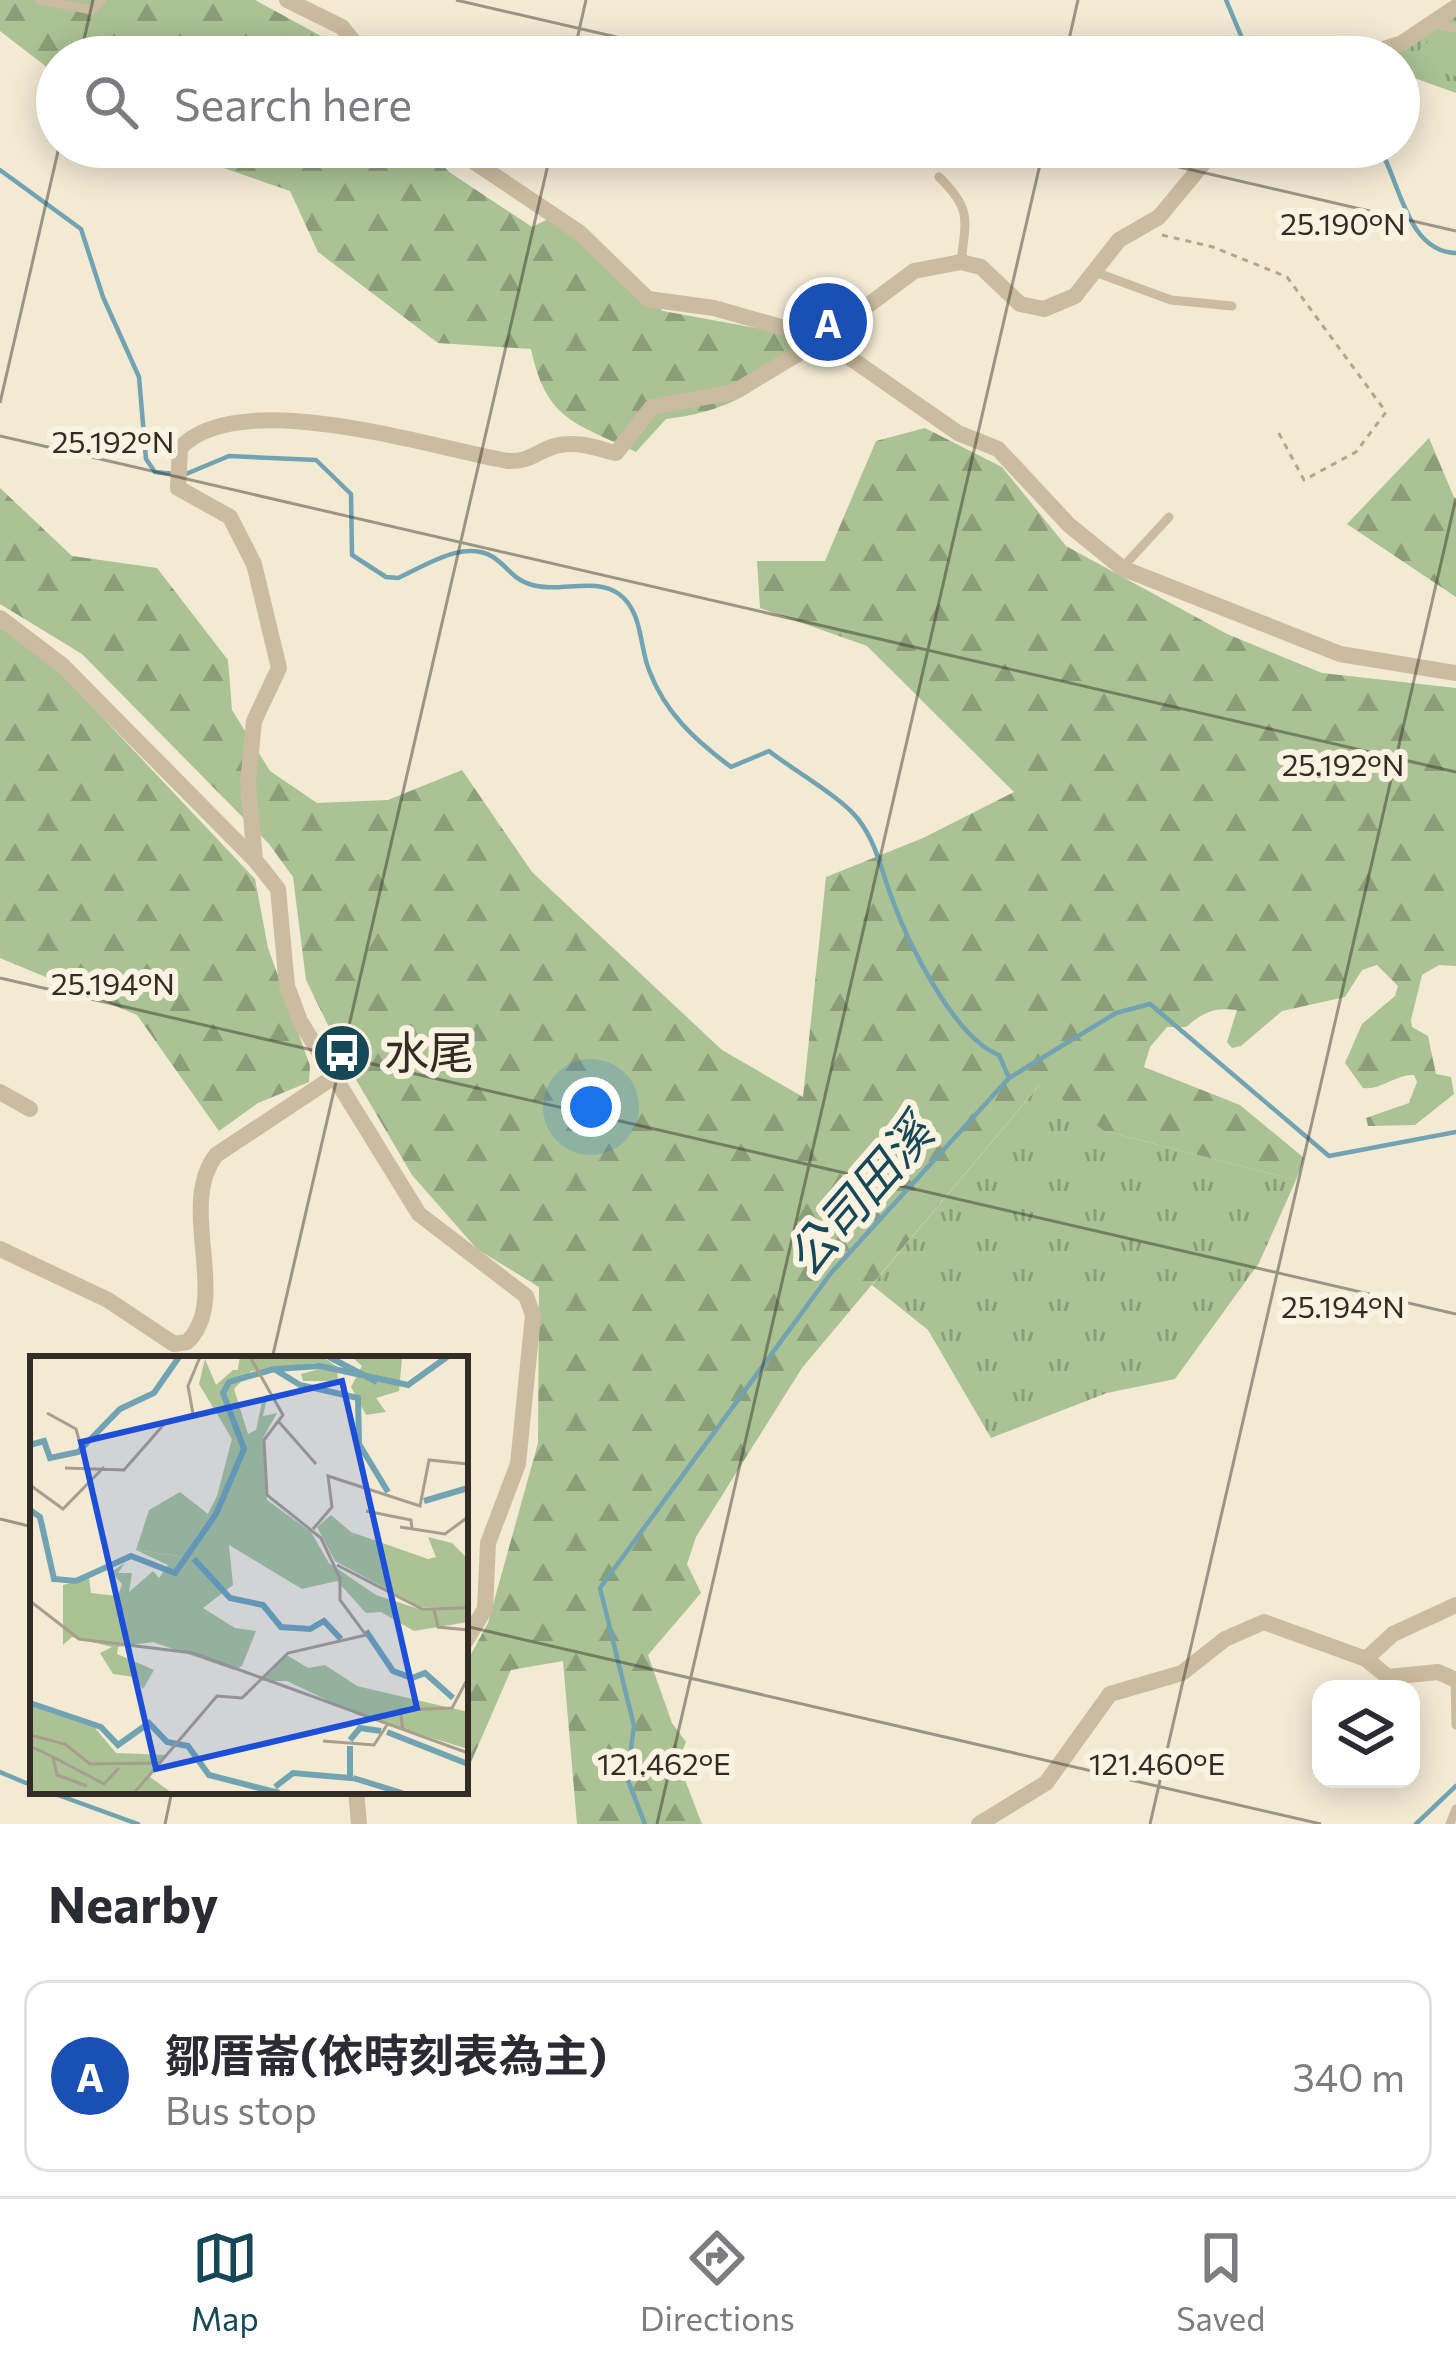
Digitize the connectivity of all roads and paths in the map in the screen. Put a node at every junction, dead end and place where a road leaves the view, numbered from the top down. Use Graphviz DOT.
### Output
graph roads {
  1 [pos="39,0"];
  2 [pos="102,0"];
  3 [pos="287,0"];
  4 [pos="1456,7"];
  5 [pos="1430,24"];
  6 [pos="1456,28"];
  7 [pos="349,36"];
  8 [pos="1412,36"];
  9 [pos="483,168"];
  10 [pos="1199,168"];
  11 [pos="939,177"];
  12 [pos="1137,230"];
  13 [pos="961,262"];
  14 [pos="1095,272"];
  15 [pos="1232,306"];
  16 [pos="823,339"];
  17 [pos="1276,428"];
  18 [pos="1169,517"];
  19 [pos="1122,568"];
  20 [pos="0,617"];
  21 [pos="1456,673"];
  22 [pos="255,860"];
  23 [pos="332,1078"];
  24 [pos="0,1092"];
  25 [pos="30,1109"];
  26 [pos="0,1250"];
  27 [pos="1456,1605"];
  28 [pos="468,1637"];
  29 [pos="1366,1660"];
  30 [pos="1456,1680"];
  31 [pos="1456,1725"];
  32 [pos="356,1794"];
  33 [pos="1456,1809"];
  34 [pos="358,1824"];
  35 [pos="980,1824"];
  36 [pos="1450,1824"];
  1 -- 2 [label="lane"];
  3 -- 7 [label="street"];
  4 -- 5 [label="street"];
  5 -- 6 [label="lane"];
  5 -- 8 [label="street"];
  9 -- 16 [label="street"];
  10 -- 12 [label="street"];
  11 -- 13 [label="lane"];
  12 -- 14 [label="street"];
  12 -- 17 [label="path"];
  13 -- 14 [label="street"];
  13 -- 16 [label="street"];
  14 -- 15 [label="lane"];
  16 -- 19 [label="street"];
  16 -- 22 [label="street"];
  18 -- 19 [label="lane"];
  19 -- 21 [label="street"];
  20 -- 22 [label="street"];
  22 -- 23 [label="street"];
  23 -- 26 [label="street"];
  23 -- 28 [label="street"];
  24 -- 25 [label="street"];
  27 -- 29 [label="street"];
  29 -- 30 [label="street"];
  29 -- 35 [label="street"];
  30 -- 31 [label="lane"];
  32 -- 34 [label="street"];
  33 -- 36 [label="lane"];
}
